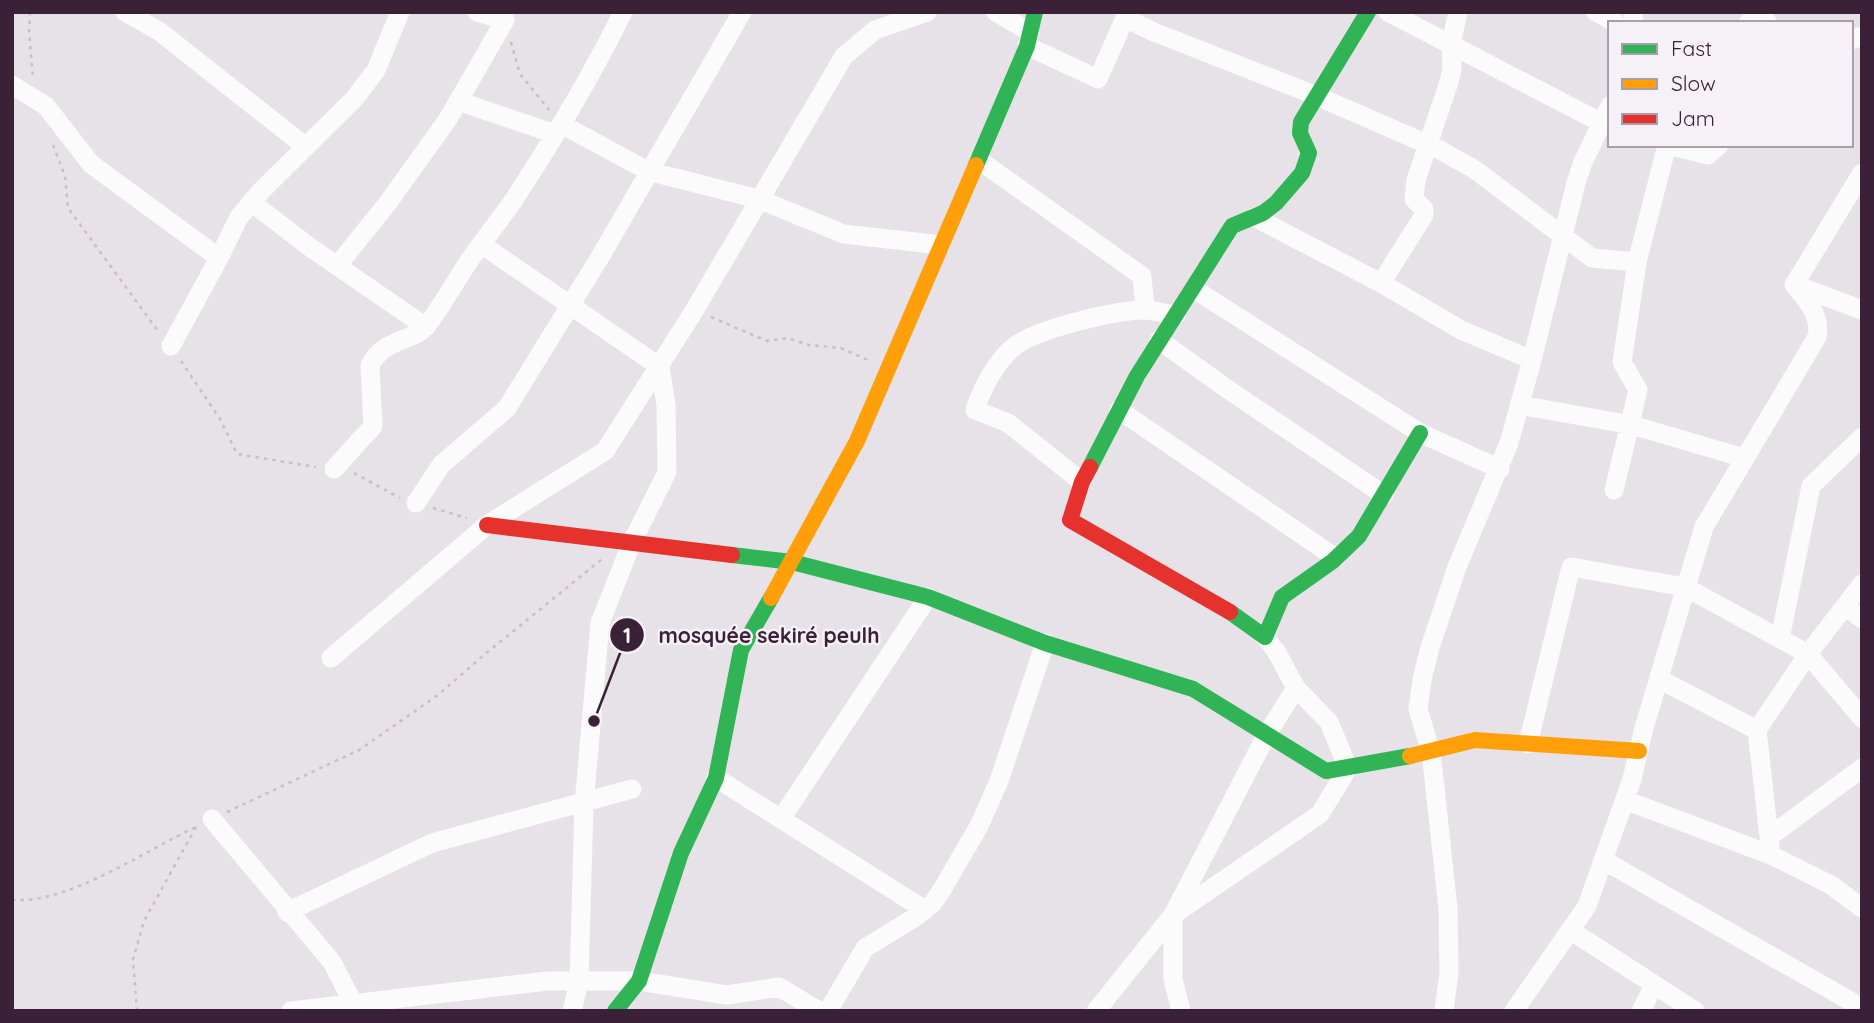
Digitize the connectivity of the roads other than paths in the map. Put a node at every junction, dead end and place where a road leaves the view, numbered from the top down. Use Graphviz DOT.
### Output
graph roads {
  1 [pos="125,12"];
  2 [pos="400,12"];
  3 [pos="477,12"];
  4 [pos="624,12"];
  5 [pos="742,12"];
  6 [pos="927,12"];
  7 [pos="996,12"];
  8 [pos="1035,12"];
  9 [pos="1368,12"];
  10 [pos="1388,12"];
  11 [pos="1458,12"];
  12 [pos="1596,12"];
  13 [pos="1612,21"];
  14 [pos="1751,21"];
  15 [pos="1766,21"];
  16 [pos="1029,39"];
  17 [pos="1451,44"];
  18 [pos="12,85"];
  19 [pos="1317,96"];
  20 [pos="458,101"];
  21 [pos="1606,114"];
  22 [pos="558,129"];
  23 [pos="1427,144"];
  24 [pos="306,146"];
  25 [pos="1667,147"];
  26 [pos="1676,147"];
  27 [pos="1717,147"];
  28 [pos="979,160"];
  29 [pos="648,171"];
  30 [pos="1862,173"];
  31 [pos="758,200"];
  32 [pos="251,202"];
  33 [pos="1254,217"];
  34 [pos="1563,235"];
  35 [pos="481,244"];
  36 [pos="941,245"];
  37 [pos="219,258"];
  38 [pos="1637,262"];
  39 [pos="337,266"];
  40 [pos="1381,283"];
  41 [pos="1794,285"];
  42 [pos="1195,289"];
  43 [pos="570,306"];
  44 [pos="1145,310"];
  45 [pos="1862,310"];
  46 [pos="1177,315"];
  47 [pos="426,327"];
  48 [pos="1159,341"];
  49 [pos="171,346"];
  50 [pos="1532,360"];
  51 [pos="660,367"];
  52 [pos="1520,405"];
  53 [pos="1119,410"];
  54 [pos="1632,425"];
  55 [pos="1420,433"];
  56 [pos="1862,437"];
  57 [pos="1744,458"];
  58 [pos="334,469"];
  59 [pos="1500,469"];
  60 [pos="1082,482"];
  61 [pos="1614,490"];
  62 [pos="1384,495"];
  63 [pos="416,503"];
  64 [pos="487,525"];
  65 [pos="632,542"];
  66 [pos="1336,558"];
  67 [pos="792,562"];
  68 [pos="1862,584"];
  69 [pos="1685,587"];
  70 [pos="928,597"];
  71 [pos="1845,606"];
  72 [pos="1862,619"];
  73 [pos="1265,638"];
  74 [pos="1780,639"];
  75 [pos="1045,643"];
  76 [pos="1808,654"];
  77 [pos="331,658"];
  78 [pos="1659,679"];
  79 [pos="1296,688"];
  80 [pos="1862,718"];
  81 [pos="1757,730"];
  82 [pos="1267,734"];
  83 [pos="1528,744"];
  84 [pos="1639,751"];
  85 [pos="1431,752"];
  86 [pos="1348,768"];
  87 [pos="1862,768"];
  88 [pos="716,778"];
  89 [pos="632,789"];
  90 [pos="1625,800"];
  91 [pos="584,804"];
  92 [pos="780,819"];
  93 [pos="204,823"];
  94 [pos="1770,846"];
  95 [pos="1603,860"];
  96 [pos="1862,908"];
  97 [pos="925,910"];
  98 [pos="287,912"];
  99 [pos="1173,915"];
  100 [pos="1570,930"];
  101 [pos="639,981"];
  102 [pos="579,982"];
  103 [pos="1654,985"];
  104 [pos="1856,999"];
  105 [pos="353,1003"];
  106 [pos="291,1011"];
  107 [pos="572,1011"];
  108 [pos="615,1011"];
  109 [pos="819,1011"];
  110 [pos="828,1011"];
  111 [pos="1096,1011"];
  112 [pos="1181,1011"];
  113 [pos="1444,1011"];
  114 [pos="1514,1011"];
  115 [pos="1641,1011"];
  116 [pos="1695,1011"];
  1 -- 24 [label="street"];
  2 -- 24 [label="street"];
  3 -- 20 [label="street"];
  4 -- 22 [label="street"];
  5 -- 29 [label="street"];
  6 -- 31 [label="street"];
  7 -- 16 [label="street"];
  8 -- 16 [label="street"];
  9 -- 19 [label="street"];
  10 -- 17 [label="street"];
  11 -- 17 [label="street"];
  12 -- 13 [label="street"];
  14 -- 15 [label="street"];
  16 -- 19 [label="street"];
  16 -- 28 [label="street"];
  17 -- 21 [label="street"];
  17 -- 23 [label="street"];
  18 -- 37 [label="street"];
  19 -- 23 [label="street"];
  19 -- 33 [label="street"];
  20 -- 22 [label="street"];
  20 -- 39 [label="street"];
  21 -- 34 [label="street"];
  22 -- 29 [label="street"];
  22 -- 35 [label="street"];
  23 -- 34 [label="street"];
  23 -- 40 [label="street"];
  24 -- 32 [label="street"];
  25 -- 38 [label="street"];
  26 -- 27 [label="street"];
  28 -- 36 [label="street"];
  28 -- 44 [label="street"];
  29 -- 31 [label="street"];
  29 -- 43 [label="street"];
  30 -- 41 [label="street"];
  31 -- 36 [label="street"];
  31 -- 51 [label="street"];
  32 -- 37 [label="street"];
  32 -- 39 [label="street"];
  33 -- 40 [label="street"];
  33 -- 42 [label="street"];
  34 -- 38 [label="street"];
  34 -- 50 [label="street"];
  35 -- 43 [label="street"];
  35 -- 47 [label="street"];
  36 -- 67 [label="street"];
  37 -- 49 [label="street"];
  38 -- 54 [label="street"];
  39 -- 47 [label="street"];
  40 -- 50 [label="street"];
  41 -- 45 [label="street"];
  41 -- 57 [label="street"];
  42 -- 46 [label="street"];
  42 -- 55 [label="street"];
  43 -- 51 [label="street"];
  43 -- 63 [label="street"];
  44 -- 46 [label="street"];
  44 -- 60 [label="street"];
  46 -- 48 [label="street"];
  47 -- 58 [label="street"];
  48 -- 53 [label="street"];
  48 -- 62 [label="street"];
  50 -- 52 [label="street"];
  51 -- 64 [label="street"];
  51 -- 65 [label="street"];
  52 -- 54 [label="street"];
  52 -- 59 [label="street"];
  53 -- 60 [label="street"];
  53 -- 66 [label="street"];
  54 -- 57 [label="street"];
  54 -- 61 [label="street"];
  55 -- 59 [label="street"];
  55 -- 62 [label="street"];
  56 -- 74 [label="street"];
  57 -- 69 [label="street"];
  59 -- 85 [label="street"];
  60 -- 73 [label="street"];
  62 -- 66 [label="street"];
  64 -- 65 [label="street"];
  64 -- 77 [label="street"];
  65 -- 67 [label="street"];
  65 -- 91 [label="street"];
  66 -- 73 [label="street"];
  67 -- 70 [label="street"];
  67 -- 88 [label="street"];
  68 -- 71 [label="street"];
  69 -- 74 [label="street"];
  69 -- 78 [label="street"];
  69 -- 83 [label="street"];
  70 -- 75 [label="street"];
  70 -- 92 [label="street"];
  71 -- 72 [label="street"];
  71 -- 76 [label="street"];
  73 -- 79 [label="street"];
  74 -- 76 [label="street"];
  75 -- 82 [label="street"];
  75 -- 97 [label="street"];
  76 -- 80 [label="street"];
  76 -- 81 [label="street"];
  78 -- 81 [label="street"];
  78 -- 84 [label="street"];
  79 -- 82 [label="street"];
  79 -- 86 [label="street"];
  81 -- 94 [label="street"];
  82 -- 86 [label="street"];
  82 -- 99 [label="street"];
  83 -- 84 [label="street"];
  83 -- 85 [label="street"];
  84 -- 90 [label="street"];
  85 -- 86 [label="street"];
  85 -- 113 [label="street"];
  86 -- 99 [label="street"];
  87 -- 94 [label="street"];
  88 -- 92 [label="street"];
  88 -- 101 [label="street"];
  89 -- 91 [label="street"];
  90 -- 94 [label="street"];
  90 -- 95 [label="street"];
  91 -- 98 [label="street"];
  91 -- 102 [label="street"];
  92 -- 97 [label="street"];
  93 -- 98 [label="street"];
  94 -- 96 [label="street"];
  95 -- 100 [label="street"];
  95 -- 104 [label="street"];
  97 -- 110 [label="street"];
  98 -- 105 [label="street"];
  99 -- 111 [label="street"];
  99 -- 112 [label="street"];
  100 -- 103 [label="street"];
  100 -- 114 [label="street"];
  101 -- 102 [label="street"];
  101 -- 108 [label="street"];
  101 -- 109 [label="street"];
  102 -- 105 [label="street"];
  102 -- 107 [label="street"];
  103 -- 115 [label="street"];
  103 -- 116 [label="street"];
  105 -- 106 [label="street"];
}
